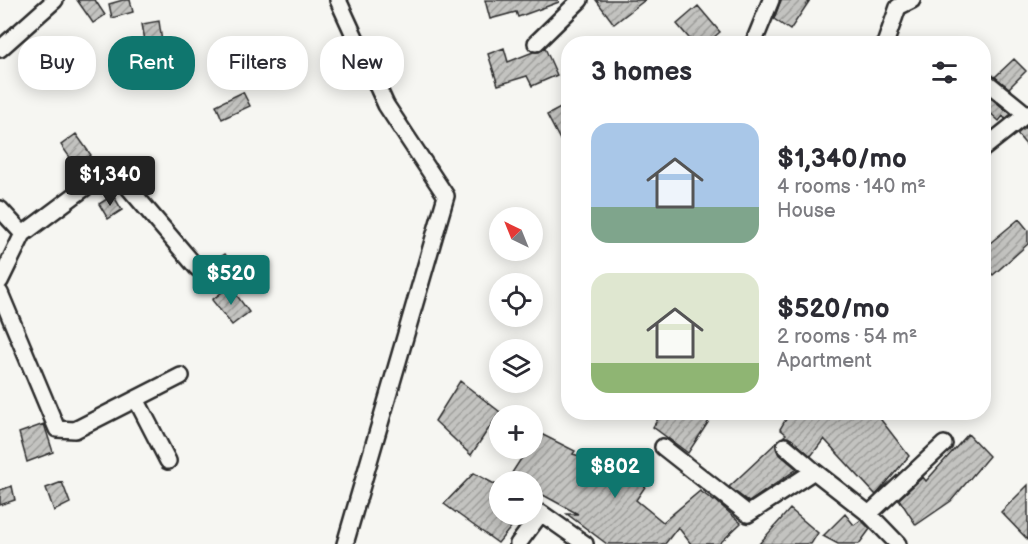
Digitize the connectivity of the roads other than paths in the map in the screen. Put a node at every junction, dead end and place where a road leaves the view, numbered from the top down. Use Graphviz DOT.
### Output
graph roads {
  1 [pos="55,0"];
  2 [pos="338,0"];
  3 [pos="579,0"];
  4 [pos="771,0"];
  5 [pos="912,0"];
  6 [pos="756,36"];
  7 [pos="888,36"];
  8 [pos="536,43"];
  9 [pos="0,49"];
  10 [pos="991,86"];
  11 [pos="1027,114"];
  12 [pos="991,142"];
  13 [pos="0,209"];
  14 [pos="23,234"];
  15 [pos="197,268"];
  16 [pos="0,281"];
  17 [pos="0,293"];
  18 [pos="181,376"];
  19 [pos="136,399"];
  20 [pos="944,444"];
  21 [pos="785,446"];
  22 [pos="663,447"];
  23 [pos="168,461"];
  24 [pos="814,471"];
  25 [pos="869,514"];
  26 [pos="345,544"];
  27 [pos="518,544"];
  28 [pos="585,544"];
  29 [pos="898,544"];
  1 -- 9 [label="street"];
  2 -- 26 [label="street"];
  3 -- 8 [label="street"];
  4 -- 6 [label="street"];
  5 -- 7 [label="street"];
  10 -- 11 [label="street"];
  11 -- 12 [label="street"];
  13 -- 14 [label="street"];
  14 -- 15 [label="street"];
  14 -- 16 [label="street"];
  17 -- 19 [label="street"];
  18 -- 19 [label="street"];
  19 -- 23 [label="street"];
  20 -- 25 [label="street"];
  21 -- 24 [label="street"];
  22 -- 24 [label="street"];
  24 -- 25 [label="street"];
  25 -- 29 [label="street"];
  27 -- 28 [label="street"];
}
